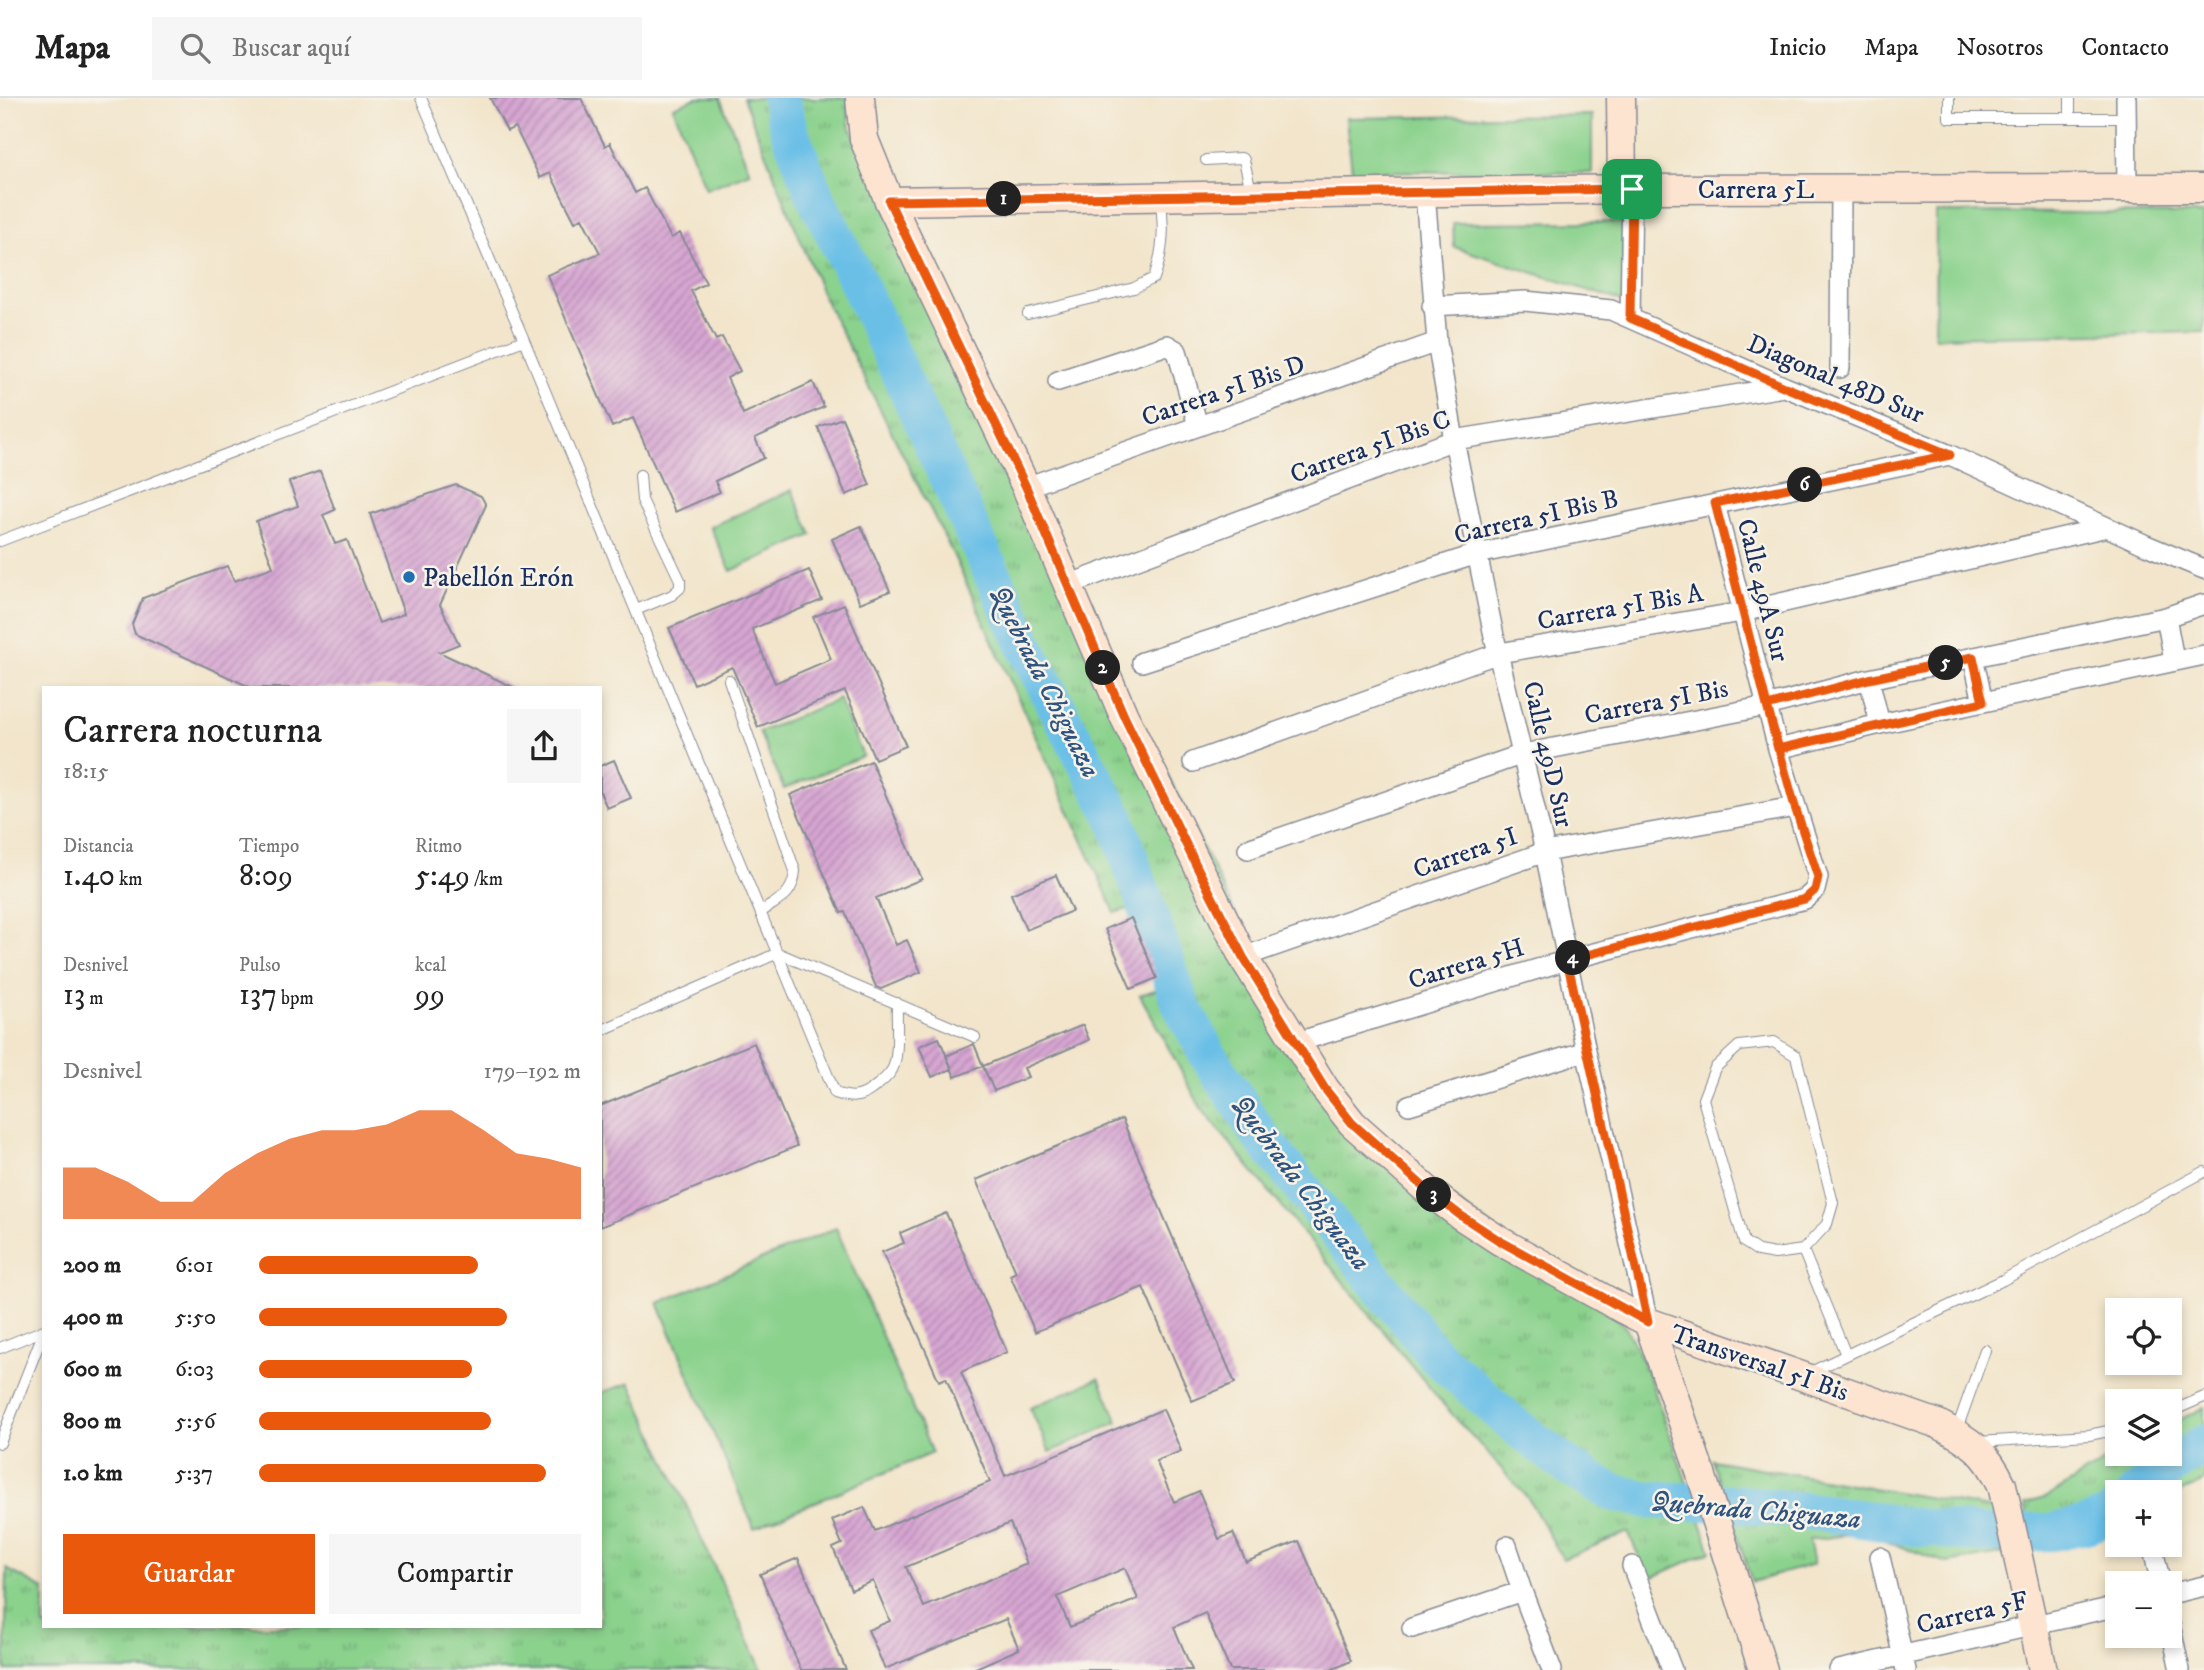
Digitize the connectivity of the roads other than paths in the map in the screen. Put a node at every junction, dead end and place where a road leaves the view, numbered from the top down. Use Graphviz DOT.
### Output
graph roads {
  1 [pos="421,98"];
  2 [pos="860,98"];
  3 [pos="1621,98"];
  4 [pos="1949,98"];
  5 [pos="2070,98"];
  6 [pos="2126,98"];
  7 [pos="2070,118"];
  8 [pos="2126,118"];
  9 [pos="1206,160"];
  10 [pos="2127,188"];
  11 [pos="2204,188"];
  12 [pos="1627,189"];
  13 [pos="1841,189"];
  14 [pos="1424,192"];
  15 [pos="1252,195"];
  16 [pos="1160,197"];
  17 [pos="889,201"];
  18 [pos="1433,306"];
  19 [pos="1028,314"];
  20 [pos="1630,318"];
  21 [pos="524,340"];
  22 [pos="1437,342"];
  23 [pos="1840,368"];
  24 [pos="1058,381"];
  25 [pos="1785,387"];
  26 [pos="1199,426"];
  27 [pos="1454,440"];
  28 [pos="1950,455"];
  29 [pos="640,475"];
  30 [pos="1026,487"];
  31 [pos="1715,503"];
  32 [pos="2107,527"];
  33 [pos="0,541"];
  34 [pos="1477,554"];
  35 [pos="2204,569"];
  36 [pos="1068,585"];
  37 [pos="2204,604"];
  38 [pos="636,610"];
  39 [pos="1742,612"];
  40 [pos="2166,617"];
  41 [pos="1499,653"];
  42 [pos="2204,654"];
  43 [pos="1973,657"];
  44 [pos="2174,660"];
  45 [pos="1142,662"];
  46 [pos="1869,679"];
  47 [pos="729,680"];
  48 [pos="1983,702"];
  49 [pos="1767,706"];
  50 [pos="1880,724"];
  51 [pos="1778,749"];
  52 [pos="1523,754"];
  53 [pos="1193,762"];
  54 [pos="1795,807"];
  55 [pos="1248,849"];
  56 [pos="1545,852"];
  57 [pos="1815,890"];
  58 [pos="761,912"];
  59 [pos="778,953"];
  60 [pos="1243,957"];
  61 [pos="1567,960"];
  62 [pos="897,1003"];
  63 [pos="602,1030"];
  64 [pos="975,1037"];
  65 [pos="1294,1042"];
  66 [pos="1586,1051"];
  67 [pos="1409,1105"];
  68 [pos="2204,1172"];
  69 [pos="1803,1250"];
  70 [pos="1648,1322"];
  71 [pos="42,1331"];
  72 [pos="42,1335"];
  73 [pos="0,1348"];
  74 [pos="1985,1350"];
  75 [pos="1846,1355"];
  76 [pos="1802,1376"];
  77 [pos="2204,1397"];
  78 [pos="2182,1407"];
  79 [pos="2105,1432"];
  80 [pos="1963,1438"];
  81 [pos="0,1443"];
  82 [pos="1507,1546"];
  83 [pos="1881,1557"];
  84 [pos="1632,1566"];
  85 [pos="2204,1586"];
  86 [pos="1522,1591"];
  87 [pos="2182,1591"];
  88 [pos="2105,1609"];
  89 [pos="2033,1625"];
  90 [pos="1412,1628"];
  91 [pos="2175,1648"];
  92 [pos="1904,1663"];
  93 [pos="1552,1670"];
  94 [pos="1672,1670"];
  95 [pos="1763,1670"];
  96 [pos="1839,1670"];
  97 [pos="2043,1670"];
  98 [pos="2180,1670"];
  1 -- 21 [label="lane"];
  2 -- 17 [label="street, Transversal 5I Bis"];
  3 -- 12 [label="street"];
  4 -- 7 [label="lane"];
  5 -- 7 [label="lane"];
  6 -- 8 [label="street"];
  7 -- 8 [label="lane"];
  8 -- 10 [label="street"];
  9 -- 15 [label="lane"];
  10 -- 11 [label="street, Carrera 5L"];
  10 -- 13 [label="street, Carrera 5L"];
  12 -- 13 [label="street, Carrera 5L"];
  12 -- 14 [label="street, Carrera 5L"];
  12 -- 20 [label="street"];
  13 -- 23 [label="street"];
  14 -- 15 [label="street, Carrera 5L"];
  14 -- 18 [label="street, Calle 49D Sur"];
  15 -- 16 [label="street, Carrera 5L"];
  16 -- 17 [label="street, Carrera 5L"];
  16 -- 19 [label="lane"];
  17 -- 30 [label="street, Transversal 5I Bis"];
  18 -- 20 [label="street, Diagonal 48D Sur"];
  18 -- 22 [label="street, Calle 49D Sur"];
  20 -- 25 [label="street, Diagonal 48D Sur"];
  21 -- 33 [label="lane"];
  21 -- 38 [label="lane"];
  22 -- 26 [label="street, Carrera 5I Bis D"];
  22 -- 27 [label="street, Calle 49D Sur"];
  24 -- 26 [label="street"];
  25 -- 27 [label="street, Carrera 5I Bis C"];
  25 -- 28 [label="street, Diagonal 48D Sur"];
  26 -- 30 [label="street, Carrera 5I Bis D"];
  27 -- 34 [label="street, Calle 49D Sur"];
  27 -- 36 [label="street, Carrera 5I Bis C"];
  28 -- 31 [label="street, Carrera 5I Bis B"];
  28 -- 32 [label="street, Diagonal 48D Sur"];
  29 -- 38 [label="lane"];
  30 -- 36 [label="street, Transversal 5I Bis"];
  31 -- 34 [label="street, Carrera 5I Bis B"];
  31 -- 39 [label="street, Calle 49A Sur"];
  32 -- 35 [label="street, Diagonal 48D Sur"];
  32 -- 39 [label="street, Carrera 5I Bis A"];
  34 -- 41 [label="street, Calle 49D Sur"];
  34 -- 45 [label="street, Carrera 5I Bis B"];
  36 -- 60 [label="street, Transversal 5I Bis"];
  37 -- 40 [label="street, Carrera 5I Bis"];
  38 -- 58 [label="lane"];
  39 -- 41 [label="street, Carrera 5I Bis A"];
  39 -- 49 [label="street, Calle 49A Sur"];
  40 -- 43 [label="street, Carrera 5I Bis"];
  40 -- 44 [label="street"];
  41 -- 52 [label="street, Calle 49D Sur"];
  41 -- 53 [label="street, Carrera 5I Bis A"];
  42 -- 44 [label="street"];
  43 -- 46 [label="street, Carrera 5I Bis"];
  43 -- 48 [label="street"];
  44 -- 48 [label="street"];
  46 -- 49 [label="street, Carrera 5I Bis"];
  46 -- 50 [label="street"];
  47 -- 58 [label="lane"];
  48 -- 50 [label="street"];
  49 -- 51 [label="street, Calle 49A Sur"];
  49 -- 52 [label="street, Carrera 5I Bis"];
  50 -- 51 [label="street"];
  51 -- 54 [label="street, Calle 49A Sur"];
  52 -- 55 [label="street, Carrera 5I Bis"];
  52 -- 56 [label="street, Calle 49D Sur"];
  54 -- 56 [label="street, Carrera 5I"];
  54 -- 57 [label="street, Calle 49A Sur"];
  56 -- 60 [label="street, Carrera 5I"];
  56 -- 61 [label="street, Calle 49D Sur"];
  57 -- 61 [label="street, Carrera 5H"];
  58 -- 59 [label="lane"];
  59 -- 62 [label="lane"];
  59 -- 62 [label="lane"];
  59 -- 63 [label="lane"];
  60 -- 65 [label="street, Transversal 5I Bis"];
  61 -- 65 [label="street, Carrera 5H"];
  61 -- 66 [label="street, Calle 49D Sur"];
  62 -- 64 [label="lane"];
  65 -- 70 [label="street, Transversal 5I Bis"];
  66 -- 67 [label="street"];
  66 -- 70 [label="street, Calle 49D Sur"];
  68 -- 75 [label="lane"];
  69 -- 69 [label="lane"];
  69 -- 75 [label="lane"];
  70 -- 76 [label="street, Transversal 5I Bis"];
  70 -- 95 [label="street"];
  71 -- 73 [label="lane"];
  72 -- 81 [label="lane"];
  74 -- 80 [label="lane"];
  75 -- 76 [label="lane"];
  76 -- 80 [label="street, Transversal 5I Bis"];
  77 -- 78 [label="lane"];
  79 -- 80 [label="lane"];
  80 -- 89 [label="street"];
  82 -- 86 [label="street"];
  83 -- 92 [label="street"];
  84 -- 94 [label="street"];
  85 -- 87 [label="street"];
  86 -- 90 [label="street"];
  86 -- 93 [label="street"];
  88 -- 89 [label="street, Carrera 5F"];
  89 -- 92 [label="street, Carrera 5F"];
  89 -- 97 [label="street"];
  91 -- 98 [label="street"];
  92 -- 96 [label="street, Carrera 5F"];
}
